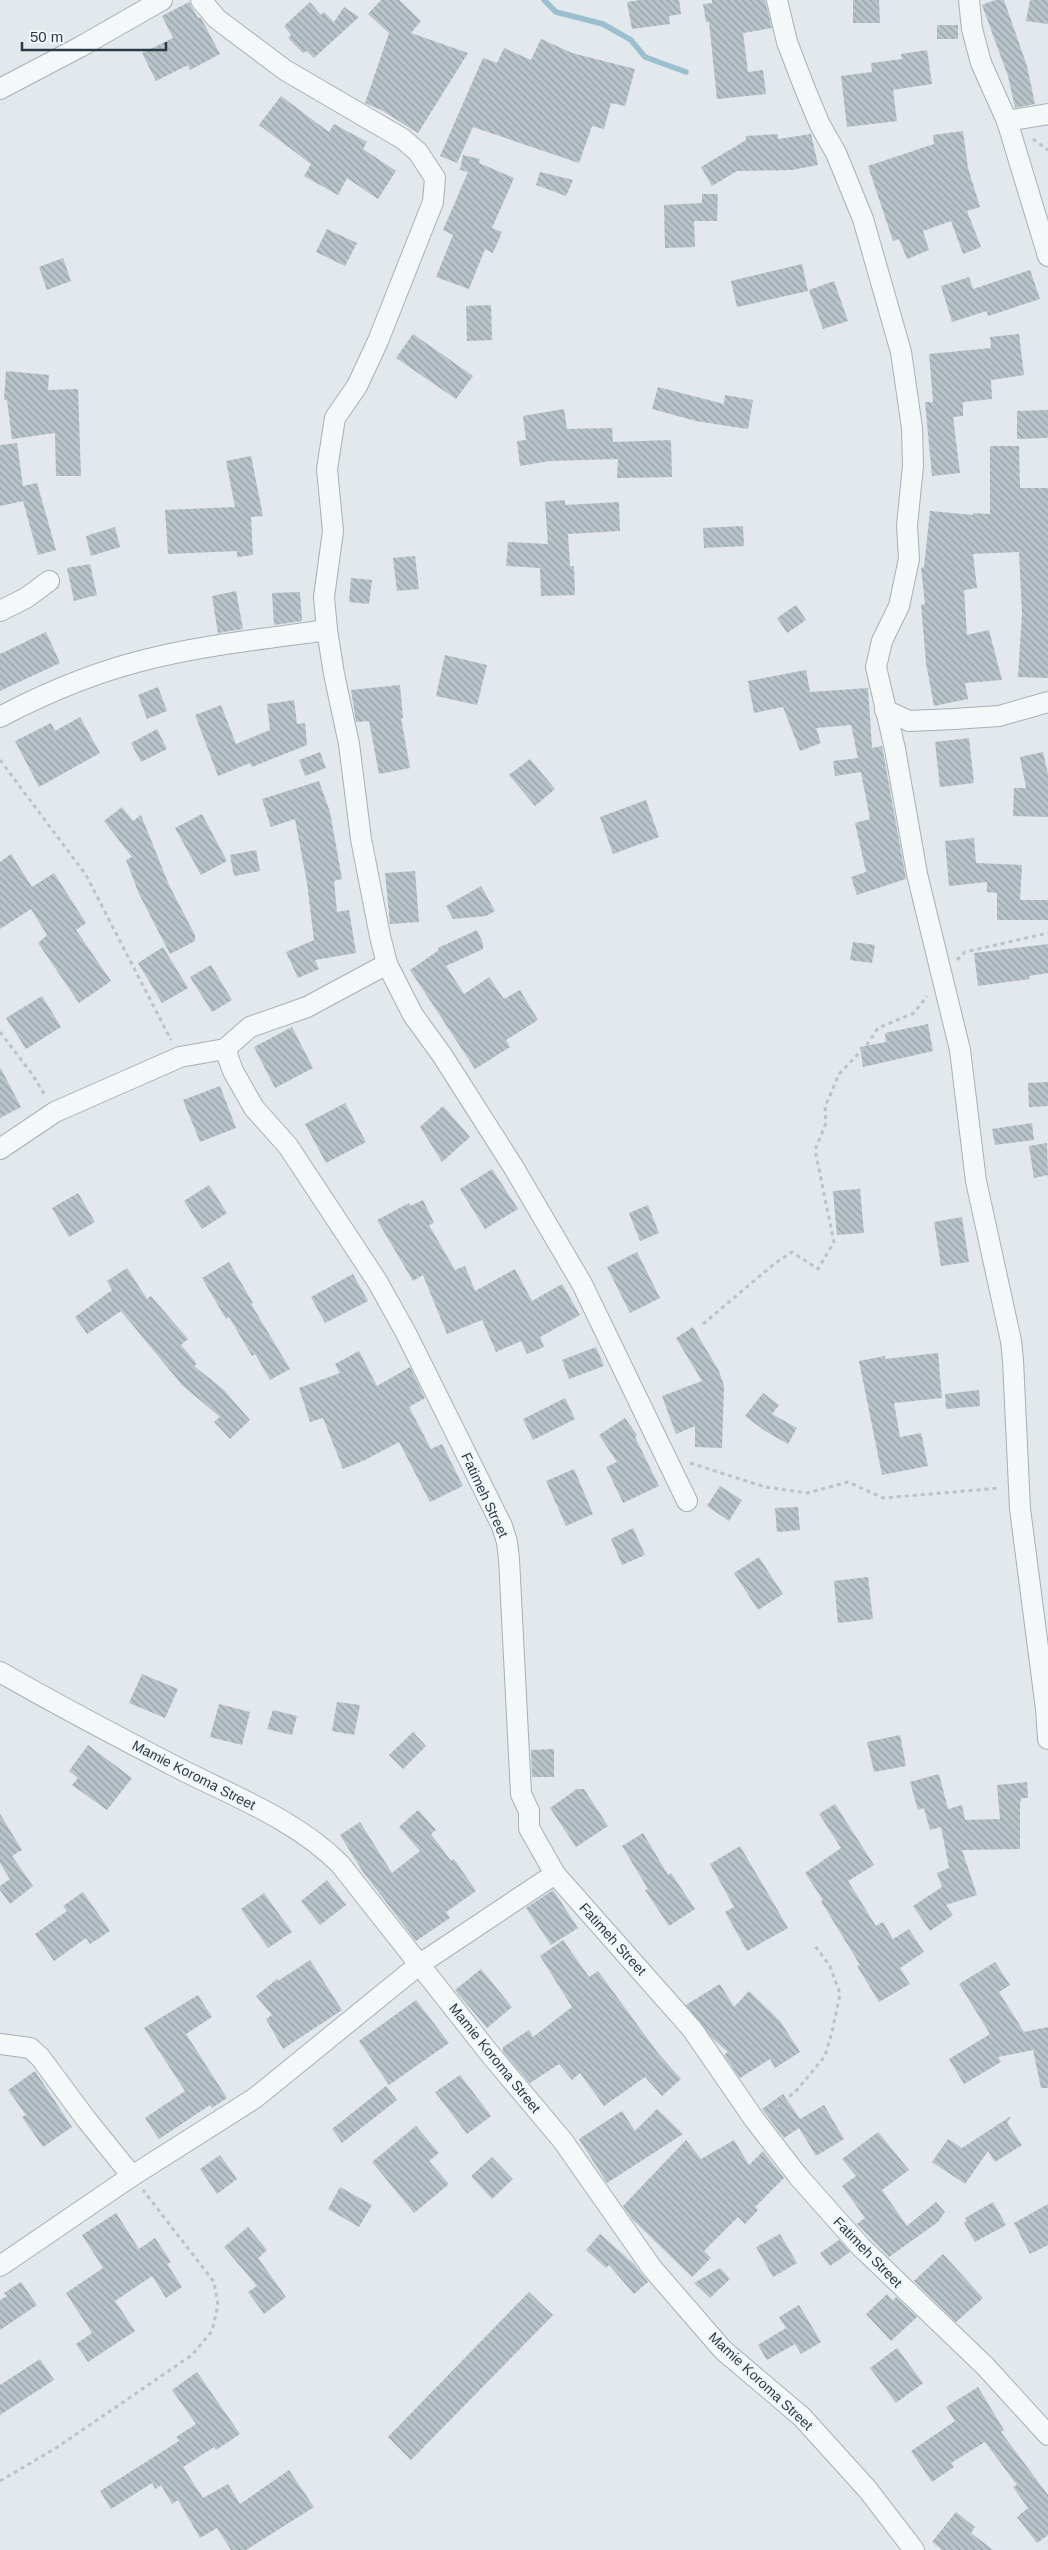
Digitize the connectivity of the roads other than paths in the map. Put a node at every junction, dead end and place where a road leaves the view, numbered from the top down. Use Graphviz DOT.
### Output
graph roads {
  1 [pos="162,0"];
  2 [pos="201,0"];
  3 [pos="777,0"];
  4 [pos="969,0"];
  5 [pos="0,89"];
  6 [pos="1048,114"];
  7 [pos="1007,121"];
  8 [pos="1048,256"];
  9 [pos="50,581"];
  10 [pos="0,611"];
  11 [pos="327,630"];
  12 [pos="1048,702"];
  13 [pos="884,710"];
  14 [pos="0,717"];
  15 [pos="387,964"];
  16 [pos="225,1049"];
  17 [pos="0,1149"];
  18 [pos="687,1501"];
  19 [pos="0,1672"];
  20 [pos="1048,1739"];
  21 [pos="555,1874"];
  22 [pos="420,1964"];
  23 [pos="0,2044"];
  24 [pos="132,2176"];
  25 [pos="0,2266"];
  26 [pos="1048,2435"];
  27 [pos="912,2546"];
  1 -- 5 [label="street"];
  2 -- 11 [label="street"];
  3 -- 13 [label="street"];
  4 -- 7 [label="street"];
  6 -- 7 [label="street"];
  7 -- 8 [label="street"];
  9 -- 10 [label="street"];
  11 -- 14 [label="street"];
  11 -- 15 [label="street"];
  12 -- 13 [label="street"];
  13 -- 20 [label="street"];
  15 -- 16 [label="street"];
  15 -- 18 [label="street"];
  16 -- 17 [label="street"];
  16 -- 21 [label="street, Fatimeh Street"];
  19 -- 22 [label="street, Mamie Koroma Street"];
  21 -- 22 [label="street"];
  21 -- 26 [label="street, Fatimeh Street"];
  22 -- 24 [label="street"];
  22 -- 27 [label="street, Mamie Koroma Street"];
  23 -- 24 [label="street"];
  24 -- 25 [label="street"];
}
